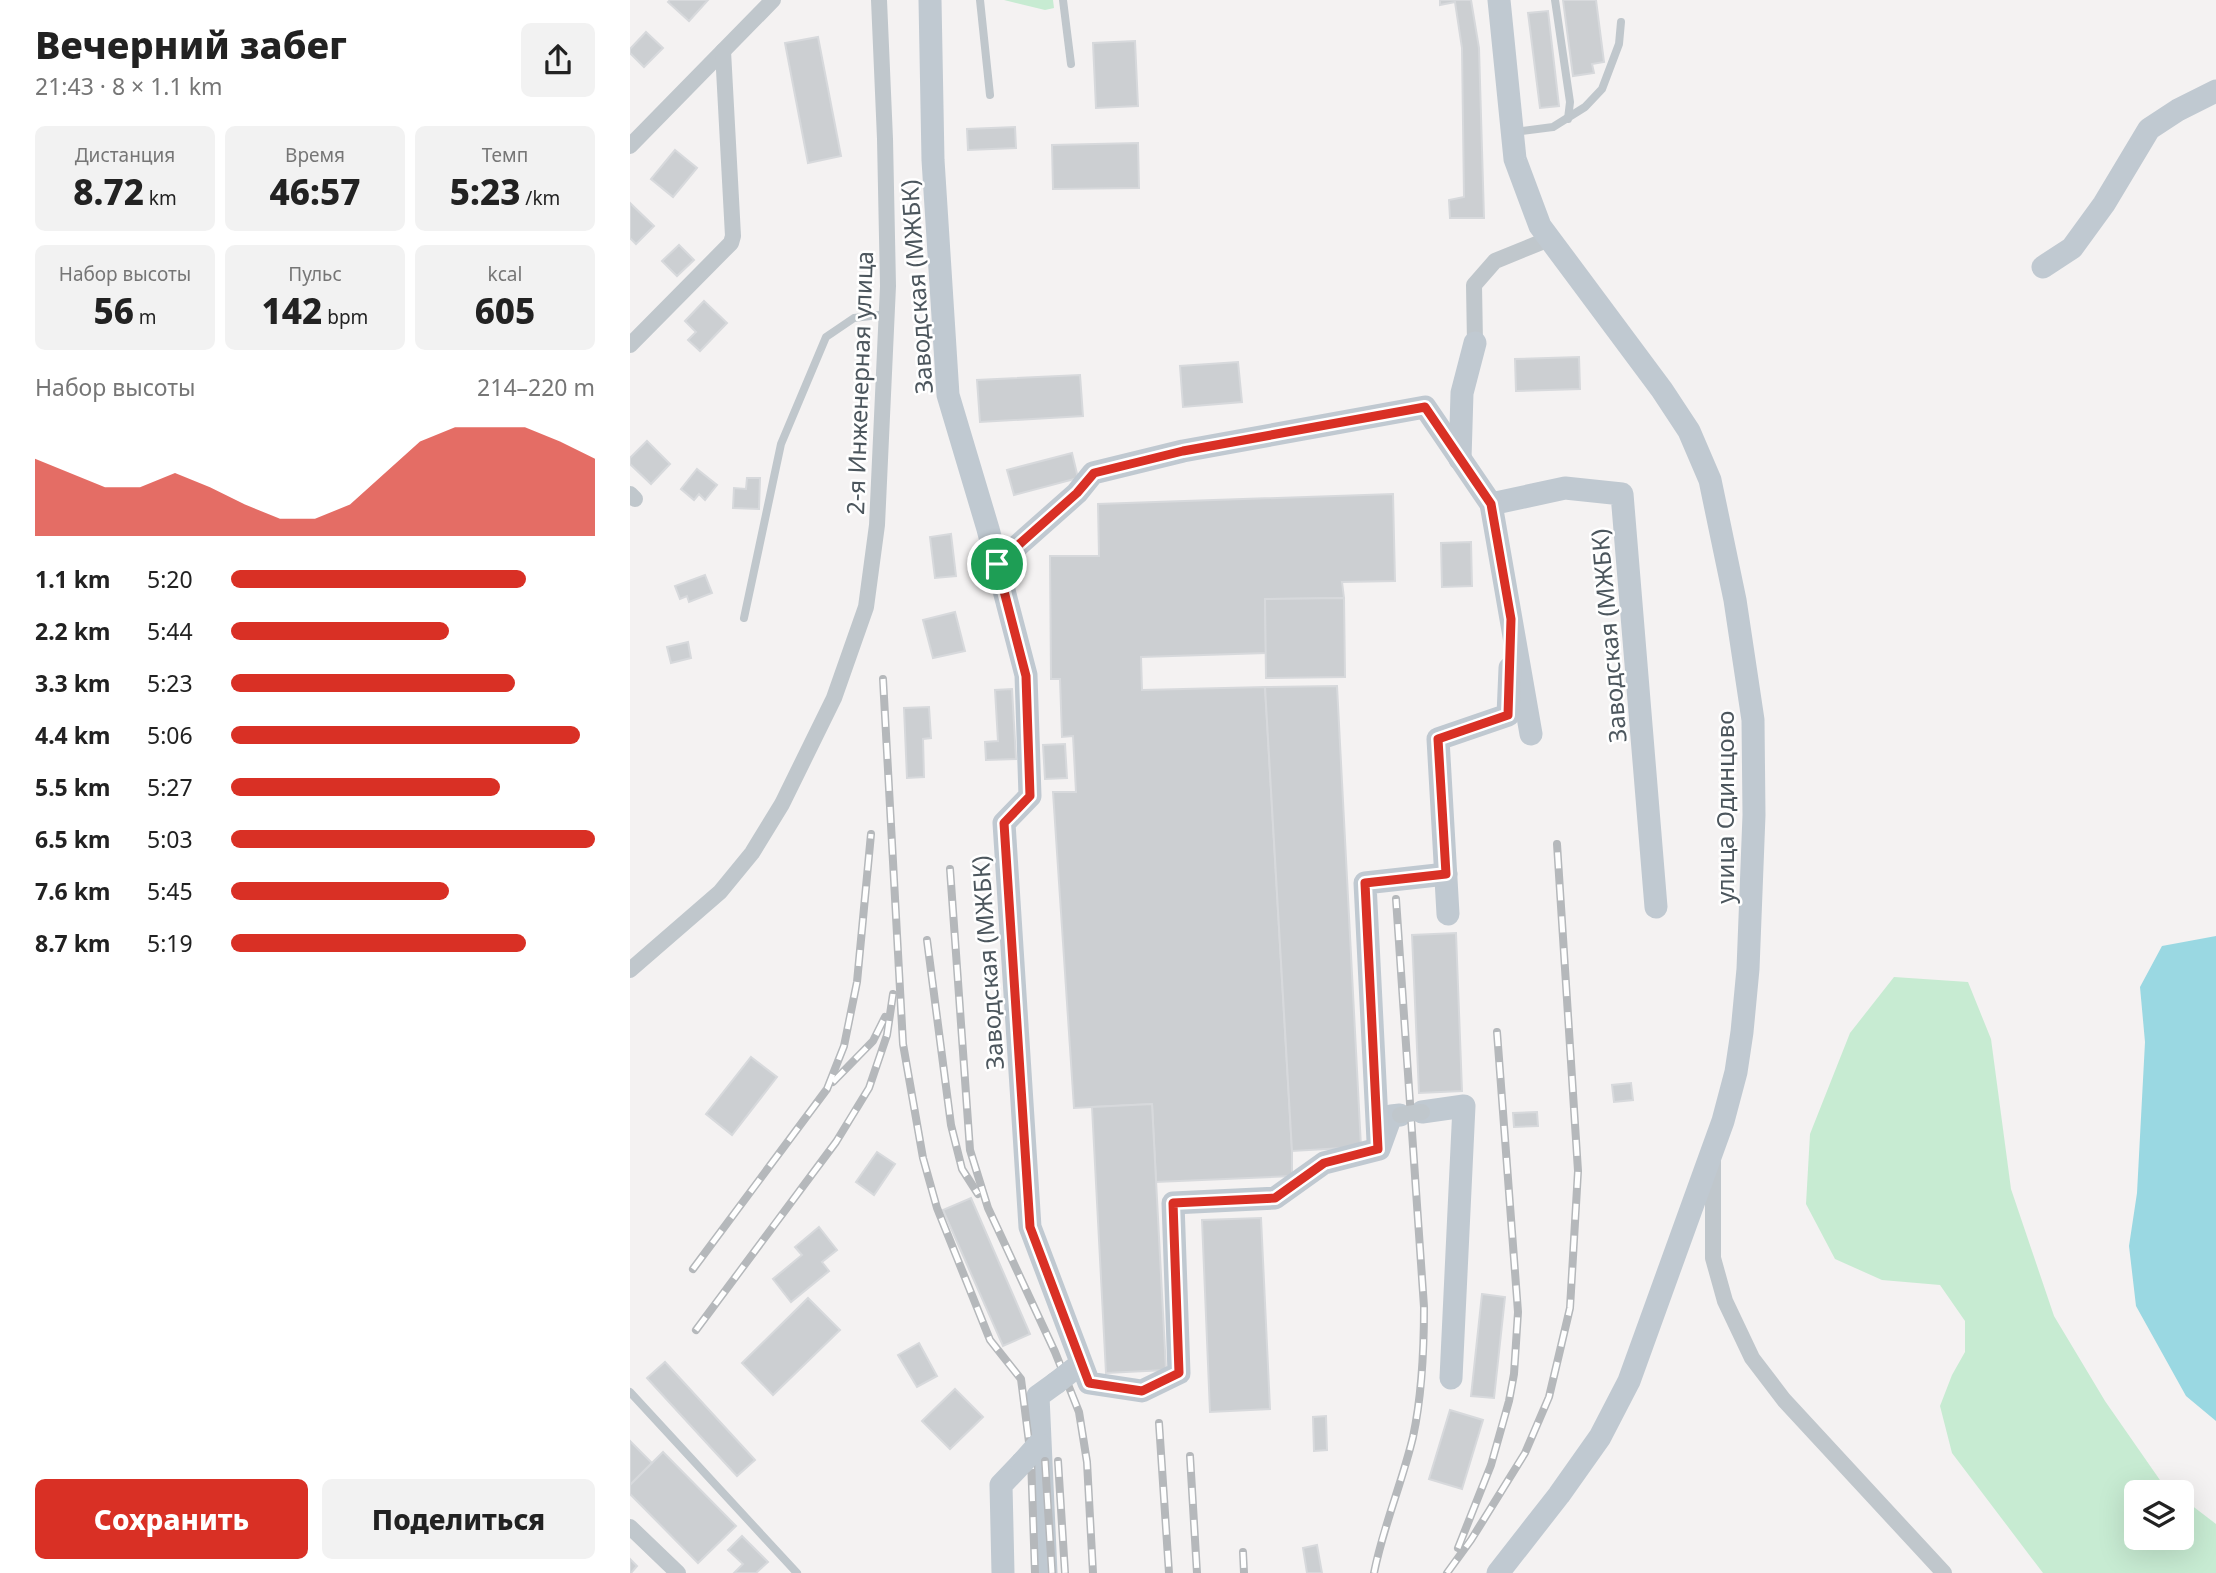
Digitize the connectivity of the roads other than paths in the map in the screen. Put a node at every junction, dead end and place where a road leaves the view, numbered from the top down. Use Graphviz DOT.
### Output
graph roads {
  1 [pos="773,0"];
  2 [pos="879,0"];
  3 [pos="930,0"];
  4 [pos="980,0"];
  5 [pos="1063,0"];
  6 [pos="1499,0"];
  7 [pos="1555,0"];
  8 [pos="1621,22"];
  9 [pos="723,51"];
  10 [pos="1070,64"];
  11 [pos="2216,91"];
  12 [pos="990,95"];
  13 [pos="1568,119"];
  14 [pos="1511,133"];
  15 [pos="630,146"];
  16 [pos="1549,239"];
  17 [pos="2043,267"];
  18 [pos="887,314"];
  19 [pos="1475,343"];
  20 [pos="630,345"];
  21 [pos="1460,459"];
  22 [pos="1491,504"];
  23 [pos="997,564"];
  24 [pos="744,618"];
  25 [pos="1511,619"];
  26 [pos="1531,734"];
  27 [pos="1446,874"];
  28 [pos="1656,907"];
  29 [pos="1448,914"];
  30 [pos="630,970"];
  31 [pos="1378,1149"];
  32 [pos="1713,1150"];
  33 [pos="1070,1371"];
  34 [pos="1451,1378"];
  35 [pos="630,1392"];
  36 [pos="1040,1443"];
  37 [pos="630,1527"];
  38 [pos="678,1573"];
  39 [pos="797,1573"];
  40 [pos="1003,1573"];
  41 [pos="1046,1573"];
  42 [pos="1498,1573"];
  43 [pos="1944,1573"];
  1 -- 9 [label="street"];
  2 -- 18 [label="street, 2-я Инженерная улица"];
  3 -- 23 [label="street, Заводская (МЖБК)"];
  4 -- 12 [label="lane"];
  5 -- 10 [label="lane"];
  6 -- 14 [label="street, улица Одинцово"];
  7 -- 13 [label="lane"];
  8 -- 13 [label="lane"];
  9 -- 15 [label="street"];
  9 -- 20 [label="street"];
  11 -- 17 [label="street"];
  13 -- 14 [label="lane"];
  14 -- 16 [label="street, улица Одинцово"];
  16 -- 19 [label="street"];
  16 -- 32 [label="street, улица Одинцово"];
  18 -- 24 [label="lane"];
  18 -- 30 [label="street, 2-я Инженерная улица"];
  19 -- 21 [label="street"];
  21 -- 22 [label="street"];
  21 -- 23 [label="street"];
  22 -- 25 [label="street"];
  22 -- 28 [label="street, Заводская (МЖБК)"];
  23 -- 33 [label="street, Заводская (МЖБК)"];
  25 -- 26 [label="street"];
  25 -- 27 [label="street"];
  27 -- 29 [label="street"];
  27 -- 31 [label="street"];
  31 -- 33 [label="street, Заводская (МЖБК)"];
  31 -- 34 [label="street"];
  32 -- 42 [label="street, улица Одинцово"];
  32 -- 43 [label="street"];
  33 -- 36 [label="street"];
  35 -- 39 [label="lane"];
  36 -- 40 [label="street, bridge"];
  36 -- 41 [label="street"];
  37 -- 38 [label="street"];
}
